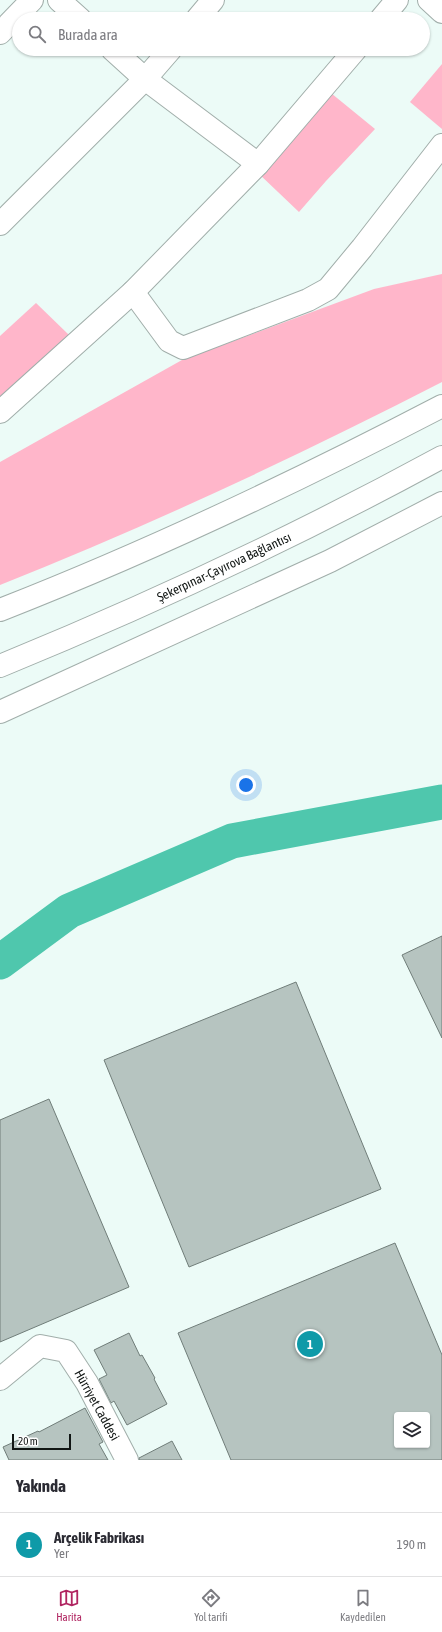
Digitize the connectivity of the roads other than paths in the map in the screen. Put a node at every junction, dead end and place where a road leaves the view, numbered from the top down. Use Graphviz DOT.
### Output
graph roads {
  1 [pos="32,0"];
  2 [pos="59,0"];
  3 [pos="214,0"];
  4 [pos="397,0"];
  5 [pos="429,0"];
  6 [pos="20,12"];
  7 [pos="72,12"];
  8 [pos="203,12"];
  9 [pos="387,12"];
  10 [pos="442,12"];
  11 [pos="12,21"];
  12 [pos="0,33"];
  13 [pos="120,56"];
  14 [pos="165,56"];
  15 [pos="350,56"];
  16 [pos="145,79"];
  17 [pos="442,145"];
  18 [pos="258,164"];
  19 [pos="0,224"];
  20 [pos="133,292"];
  21 [pos="442,406"];
  22 [pos="0,412"];
  23 [pos="442,457"];
  24 [pos="442,503"];
  25 [pos="0,610"];
  26 [pos="0,666"];
  27 [pos="0,712"];
  28 [pos="0,1379"];
  29 [pos="127,1460"];
  1 -- 6 [label="main road"];
  2 -- 7 [label="main road"];
  3 -- 8 [label="main road"];
  4 -- 9 [label="main road"];
  5 -- 10 [label="main road"];
  11 -- 12 [label="main road"];
  13 -- 16 [label="main road"];
  14 -- 16 [label="main road"];
  15 -- 18 [label="main road"];
  16 -- 18 [label="main road"];
  16 -- 19 [label="main road"];
  17 -- 20 [label="main road"];
  18 -- 20 [label="main road"];
  20 -- 22 [label="main road"];
  21 -- 25 [label="main road"];
  23 -- 26 [label="main road, Şekerpınar-Çayırova Bağlantısı"];
  24 -- 27 [label="main road"];
  28 -- 29 [label="main road, Hürriyet Caddesi"];
}
